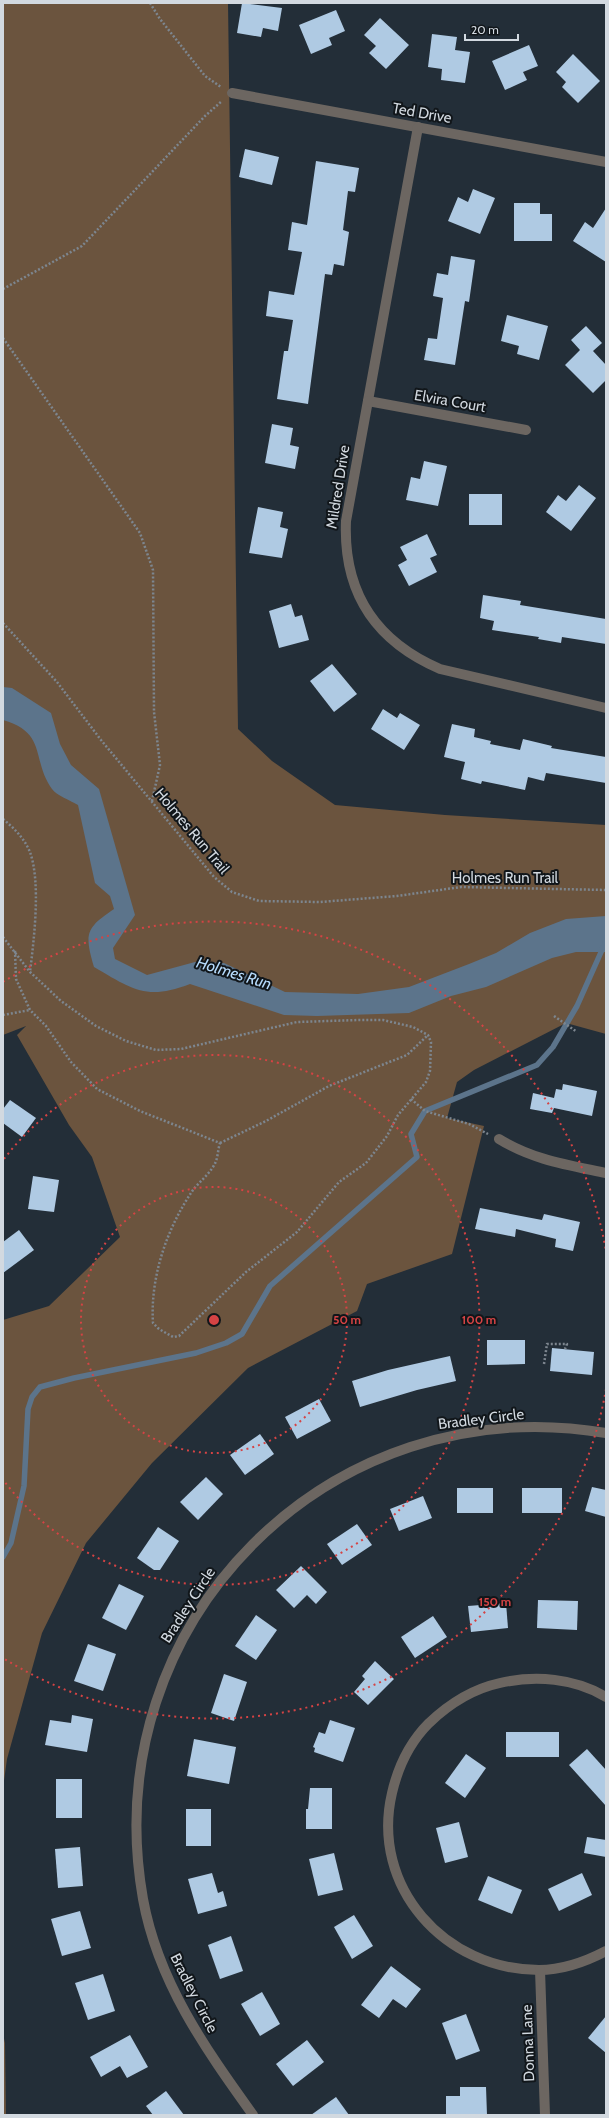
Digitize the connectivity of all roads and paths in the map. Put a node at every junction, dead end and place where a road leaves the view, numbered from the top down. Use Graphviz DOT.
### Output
graph roads {
  1 [pos="150,3"];
  2 [pos="232,93"];
  3 [pos="418,127"];
  4 [pos="606,162"];
  5 [pos="3,289"];
  6 [pos="3,338"];
  7 [pos="368,401"];
  8 [pos="526,430"];
  9 [pos="3,623"];
  10 [pos="606,708"];
  11 [pos="152,801"];
  12 [pos="3,819"];
  13 [pos="606,890"];
  14 [pos="3,937"];
  15 [pos="15,950"];
  16 [pos="30,972"];
  17 [pos="30,1010"];
  18 [pos="3,1015"];
  19 [pos="554,1016"];
  20 [pos="577,1032"];
  21 [pos="428,1035"];
  22 [pos="411,1099"];
  23 [pos="499,1139"];
  24 [pos="220,1143"];
  25 [pos="606,1173"];
  26 [pos="565,1349"];
  27 [pos="544,1364"];
  28 [pos="606,1433"];
  29 [pos="606,1697"];
  30 [pos="606,1951"];
  31 [pos="540,1970"];
  32 [pos="253,2115"];
  33 [pos="545,2115"];
  1 -- 2 [label="path"];
  2 -- 3 [label="street, Ted Drive"];
  2 -- 5 [label="path"];
  3 -- 4 [label="street, Ted Drive"];
  3 -- 7 [label="street, Mildred Drive"];
  6 -- 11 [label="path"];
  7 -- 8 [label="street, Elvira Court"];
  7 -- 10 [label="street, Mildred Drive"];
  9 -- 11 [label="path, Holmes Run Trail"];
  11 -- 13 [label="path, Holmes Run Trail"];
  12 -- 16 [label="path"];
  14 -- 15 [label="path"];
  15 -- 16 [label="path"];
  15 -- 17 [label="path"];
  16 -- 21 [label="path"];
  17 -- 18 [label="path"];
  17 -- 24 [label="path"];
  19 -- 20 [label="path"];
  21 -- 22 [label="path"];
  21 -- 24 [label="path"];
  22 -- 23 [label="path"];
  22 -- 24 [label="path"];
  23 -- 25 [label="street"];
  26 -- 27 [label="path"];
  28 -- 32 [label="street, Bradley Circle"];
  29 -- 31 [label="street"];
  30 -- 31 [label="street"];
  31 -- 33 [label="street, Donna Lane"];
}
